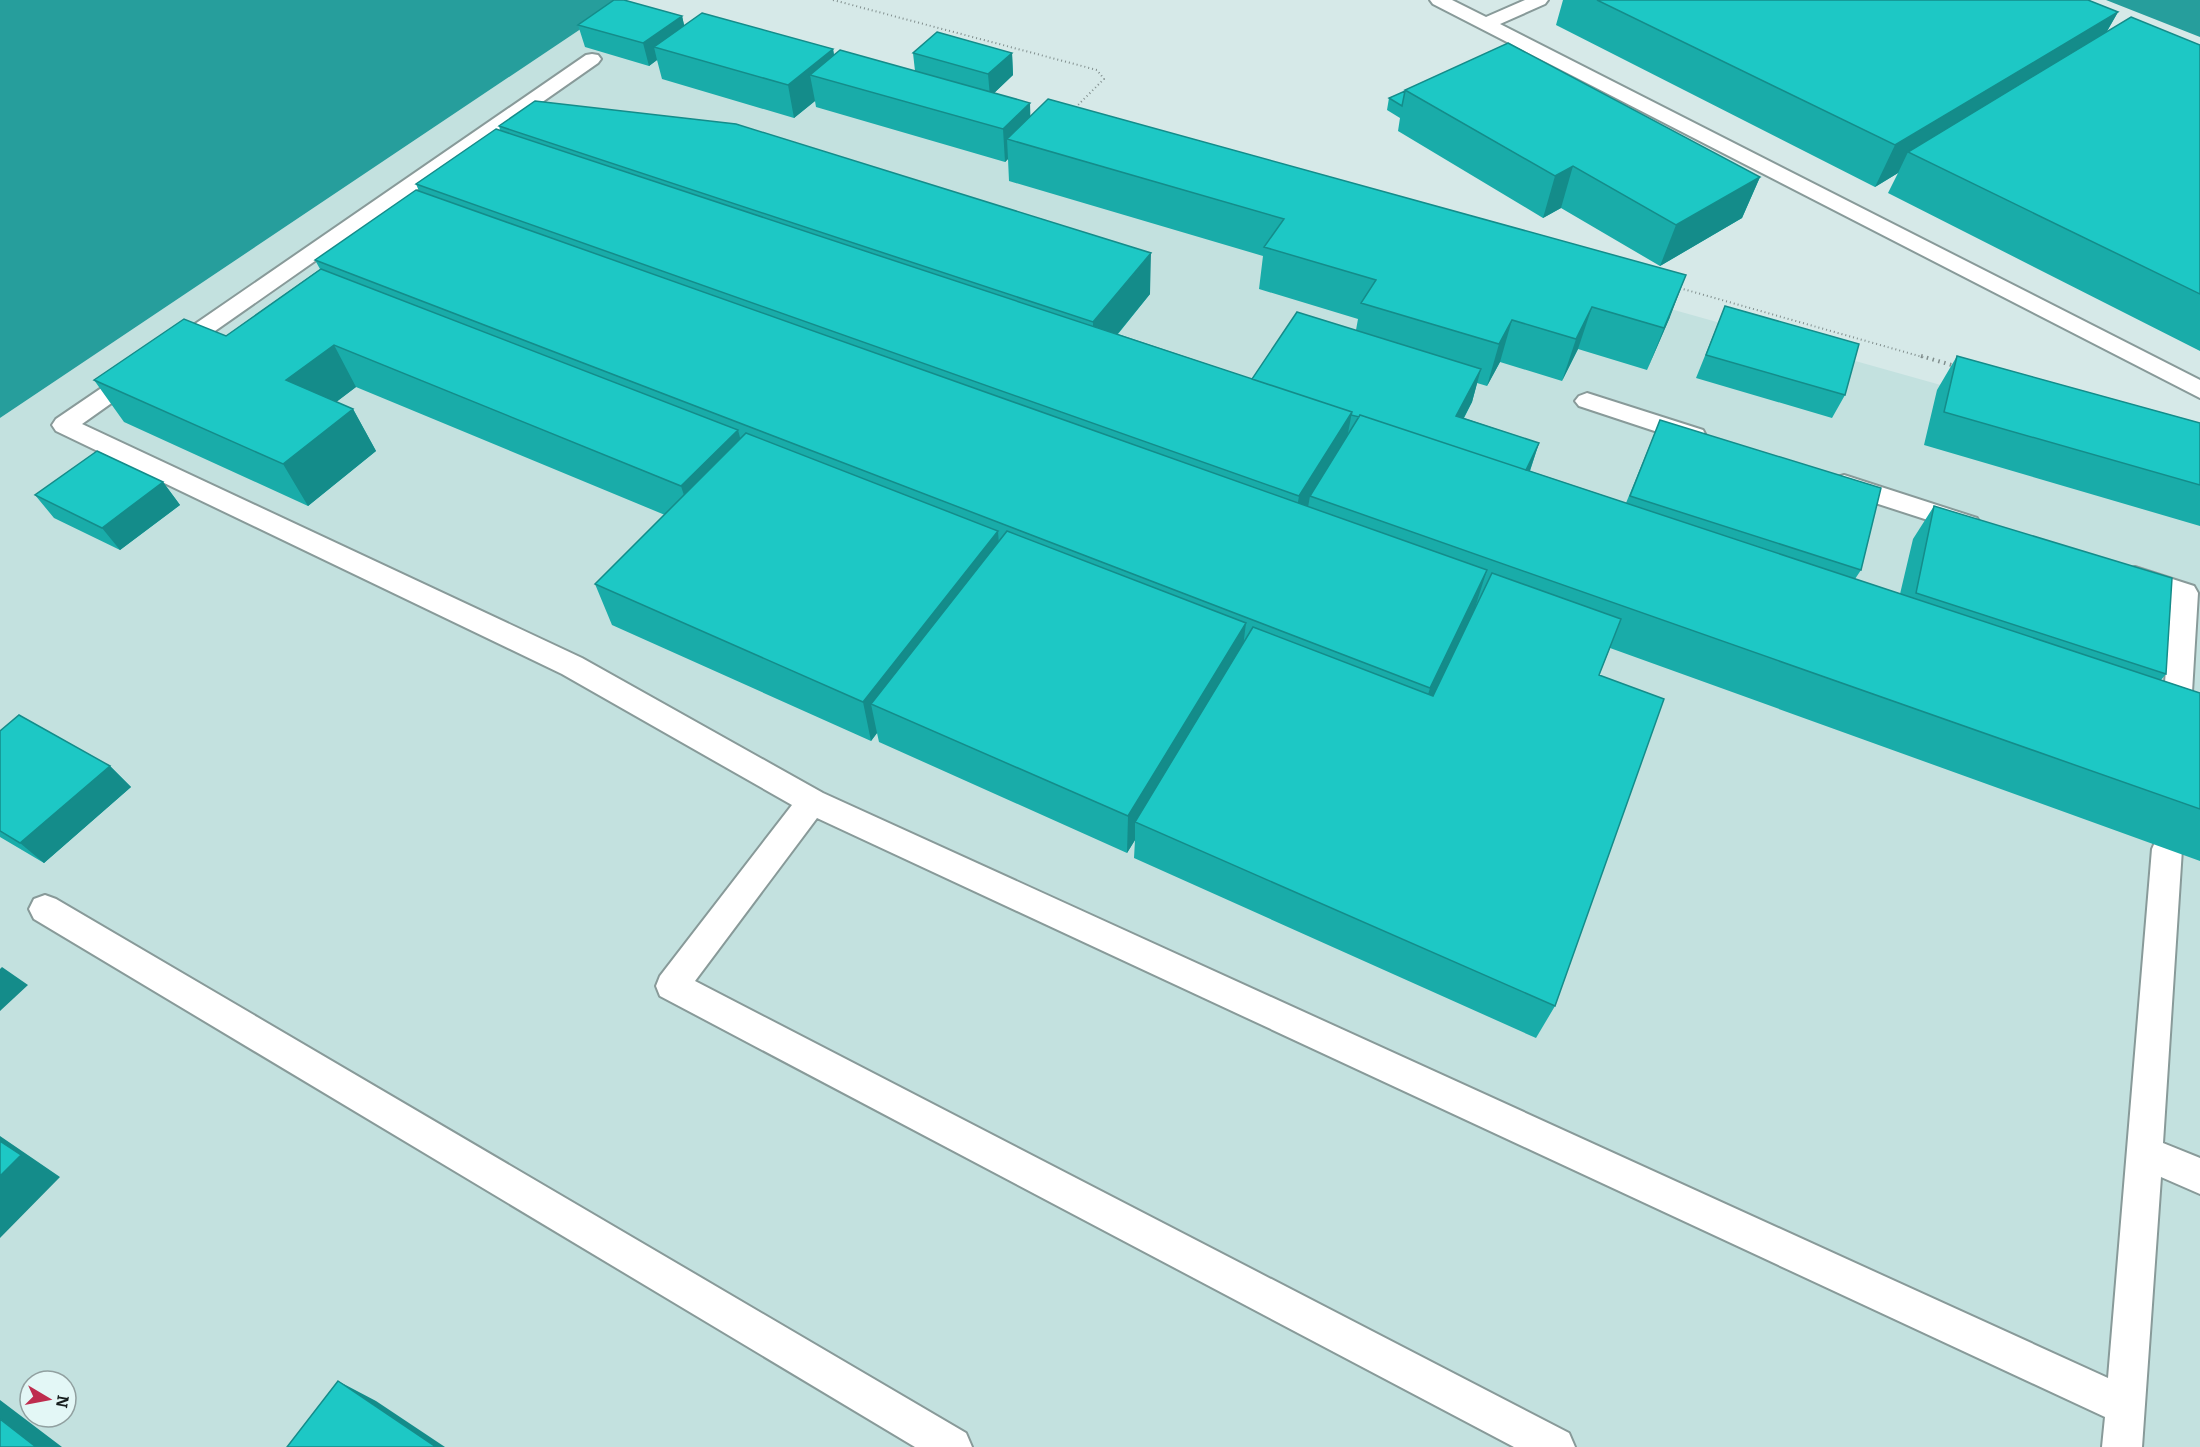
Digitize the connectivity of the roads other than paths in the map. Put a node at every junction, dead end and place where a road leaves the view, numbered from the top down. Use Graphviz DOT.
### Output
graph roads {
  1 [pos="1439,0"];
  2 [pos="1539,0"];
  3 [pos="1486,24"];
  4 [pos="592,59"];
  5 [pos="2200,390"];
  6 [pos="1587,401"];
  7 [pos="1722,445"];
  8 [pos="1824,477"];
  9 [pos="1993,532"];
  10 [pos="2117,572"];
  11 [pos="2175,736"];
  12 [pos="812,802"];
  13 [pos="2167,849"];
  14 [pos="45,909"];
  15 [pos="2145,1153"];
  16 [pos="2200,1176"];
  17 [pos="2125,1406"];
  18 [pos="952,1447"];
  19 [pos="1555,1447"];
  20 [pos="2122,1447"];
  1 -- 3 [label="lane"];
  2 -- 3 [label="lane"];
  3 -- 5 [label="lane"];
  4 -- 12 [label="lane"];
  6 -- 7 [label="lane"];
  8 -- 9 [label="lane"];
  10 -- 11 [label="lane"];
  12 -- 17 [label="lane"];
  12 -- 19 [label="lane"];
  13 -- 15 [label="lane"];
  14 -- 18 [label="lane"];
  15 -- 16 [label="lane"];
  15 -- 17 [label="lane"];
  17 -- 20 [label="lane"];
}
